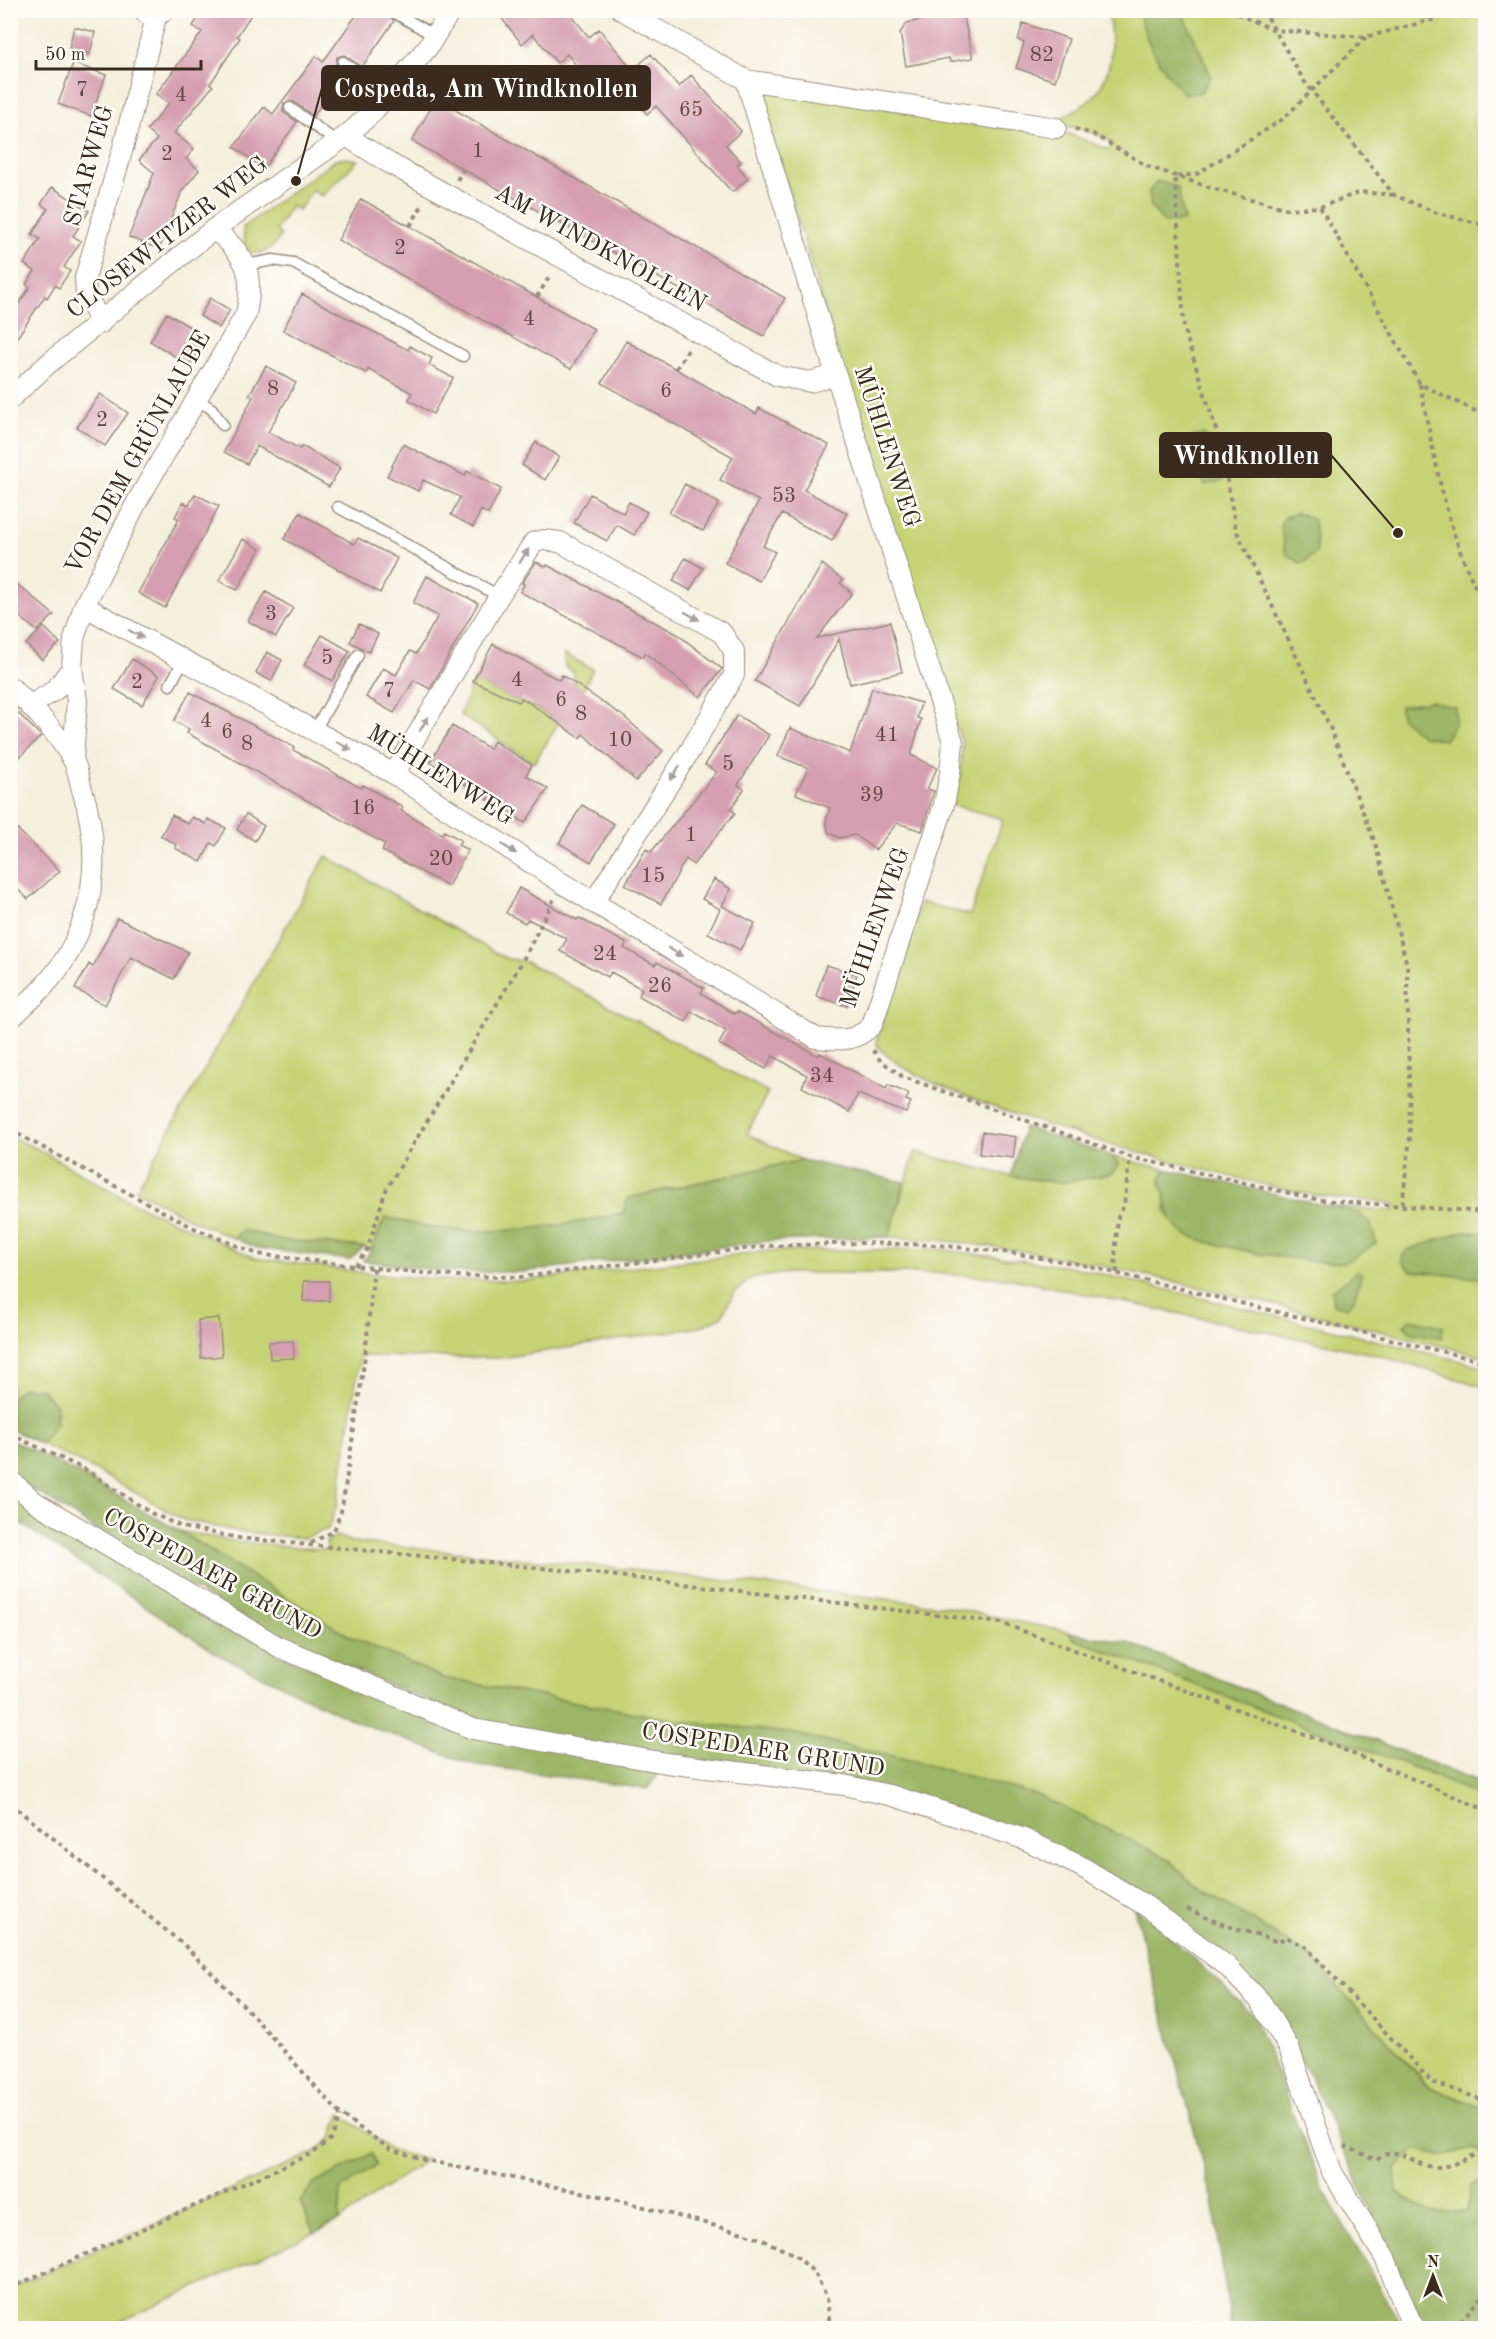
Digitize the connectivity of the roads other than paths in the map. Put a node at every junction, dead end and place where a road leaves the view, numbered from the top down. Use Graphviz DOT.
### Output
graph roads {
  1 [pos="390,10"];
  2 [pos="451,10"];
  3 [pos="622,10"];
  4 [pos="156,14"];
  5 [pos="435,36"];
  6 [pos="343,62"];
  7 [pos="746,80"];
  8 [pos="387,95"];
  9 [pos="290,108"];
  10 [pos="1056,128"];
  11 [pos="342,139"];
  12 [pos="214,229"];
  13 [pos="246,265"];
  14 [pos="101,323"];
  15 [pos="463,356"];
  16 [pos="836,375"];
  17 [pos="10,399"];
  18 [pos="198,400"];
  19 [pos="223,425"];
  20 [pos="338,507"];
  21 [pos="499,596"];
  22 [pos="84,606"];
  23 [pos="358,656"];
  24 [pos="184,660"];
  25 [pos="72,668"];
  26 [pos="170,685"];
  27 [pos="10,687"];
  28 [pos="31,705"];
  29 [pos="315,730"];
  30 [pos="73,759"];
  31 [pos="394,774"];
  32 [pos="593,903"];
  33 [pos="10,1019"];
  34 [pos="10,1480"];
  35 [pos="1413,2328"];
  1 -- 5 [label="lane"];
  2 -- 5 [label="street, CLOSEWITZER WEG"];
  3 -- 7 [label="street"];
  4 -- 14 [label="street, STARWEG"];
  5 -- 8 [label="street, CLOSEWITZER WEG"];
  6 -- 8 [label="lane"];
  7 -- 10 [label="street"];
  7 -- 16 [label="street, MÜHLENWEG"];
  8 -- 11 [label="street, CLOSEWITZER WEG"];
  9 -- 11 [label="lane"];
  11 -- 12 [label="street, CLOSEWITZER WEG"];
  11 -- 16 [label="street, AM WINDKNOLLEN"];
  12 -- 13 [label="street, VOR DEM GRÜNLAUBE"];
  12 -- 14 [label="street, CLOSEWITZER WEG"];
  13 -- 15 [label="lane"];
  13 -- 18 [label="street, VOR DEM GRÜNLAUBE"];
  14 -- 17 [label="street, CLOSEWITZER WEG"];
  32 -- 16 [label="street, MÜHLENWEG, one-way"];
  18 -- 19 [label="lane"];
  18 -- 22 [label="street, VOR DEM GRÜNLAUBE"];
  20 -- 21 [label="lane"];
  31 -- 21 [label="street, one-way"];
  21 -- 32 [label="street, one-way"];
  22 -- 24 [label="street, MÜHLENWEG, one-way"];
  22 -- 25 [label="street, VOR DEM GRÜNLAUBE"];
  23 -- 29 [label="lane"];
  24 -- 26 [label="lane"];
  24 -- 29 [label="street, MÜHLENWEG"];
  25 -- 28 [label="street"];
  25 -- 30 [label="street, VOR DEM GRÜNLAUBE"];
  27 -- 28 [label="street"];
  28 -- 30 [label="street"];
  29 -- 31 [label="street, MÜHLENWEG, one-way"];
  30 -- 33 [label="street"];
  31 -- 32 [label="street, MÜHLENWEG, one-way"];
  34 -- 35 [label="street, COSPEDAER GRUND"];
}
